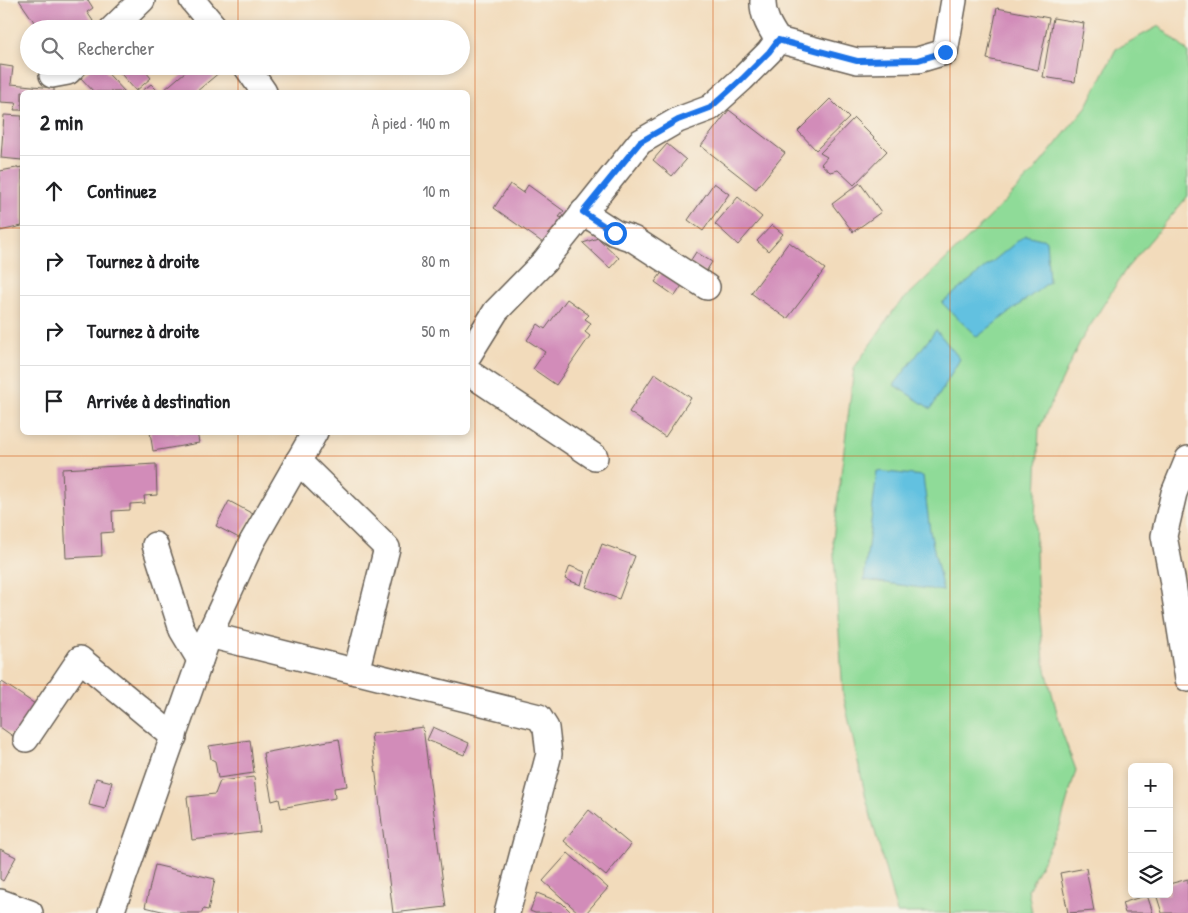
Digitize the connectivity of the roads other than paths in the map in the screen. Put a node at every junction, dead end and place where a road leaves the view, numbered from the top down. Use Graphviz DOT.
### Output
graph roads {
  1 [pos="142,0"];
  2 [pos="192,0"];
  3 [pos="763,0"];
  4 [pos="954,0"];
  5 [pos="121,20"];
  6 [pos="209,20"];
  7 [pos="778,40"];
  8 [pos="252,75"];
  9 [pos="263,90"];
  10 [pos="583,212"];
  11 [pos="707,287"];
  12 [pos="470,353"];
  13 [pos="470,373"];
  14 [pos="313,435"];
  15 [pos="594,458"];
  16 [pos="1188,459"];
  17 [pos="298,461"];
  18 [pos="155,545"];
  19 [pos="209,635"];
  20 [pos="200,660"];
  21 [pos="356,672"];
  22 [pos="1188,678"];
  23 [pos="174,737"];
  24 [pos="26,739"];
  25 [pos="0,902"];
  26 [pos="30,913"];
  27 [pos="111,913"];
  28 [pos="507,913"];
  1 -- 5 [label="street"];
  2 -- 6 [label="street"];
  3 -- 7 [label="street"];
  4 -- 7 [label="street"];
  7 -- 10 [label="street"];
  8 -- 9 [label="street"];
  10 -- 11 [label="street"];
  10 -- 12 [label="street"];
  13 -- 15 [label="street"];
  14 -- 17 [label="street"];
  16 -- 22 [label="street"];
  17 -- 19 [label="street"];
  17 -- 21 [label="street"];
  18 -- 20 [label="street"];
  19 -- 20 [label="street"];
  19 -- 21 [label="street"];
  20 -- 23 [label="street"];
  21 -- 28 [label="street"];
  23 -- 24 [label="street"];
  23 -- 27 [label="street"];
  25 -- 26 [label="street"];
}
